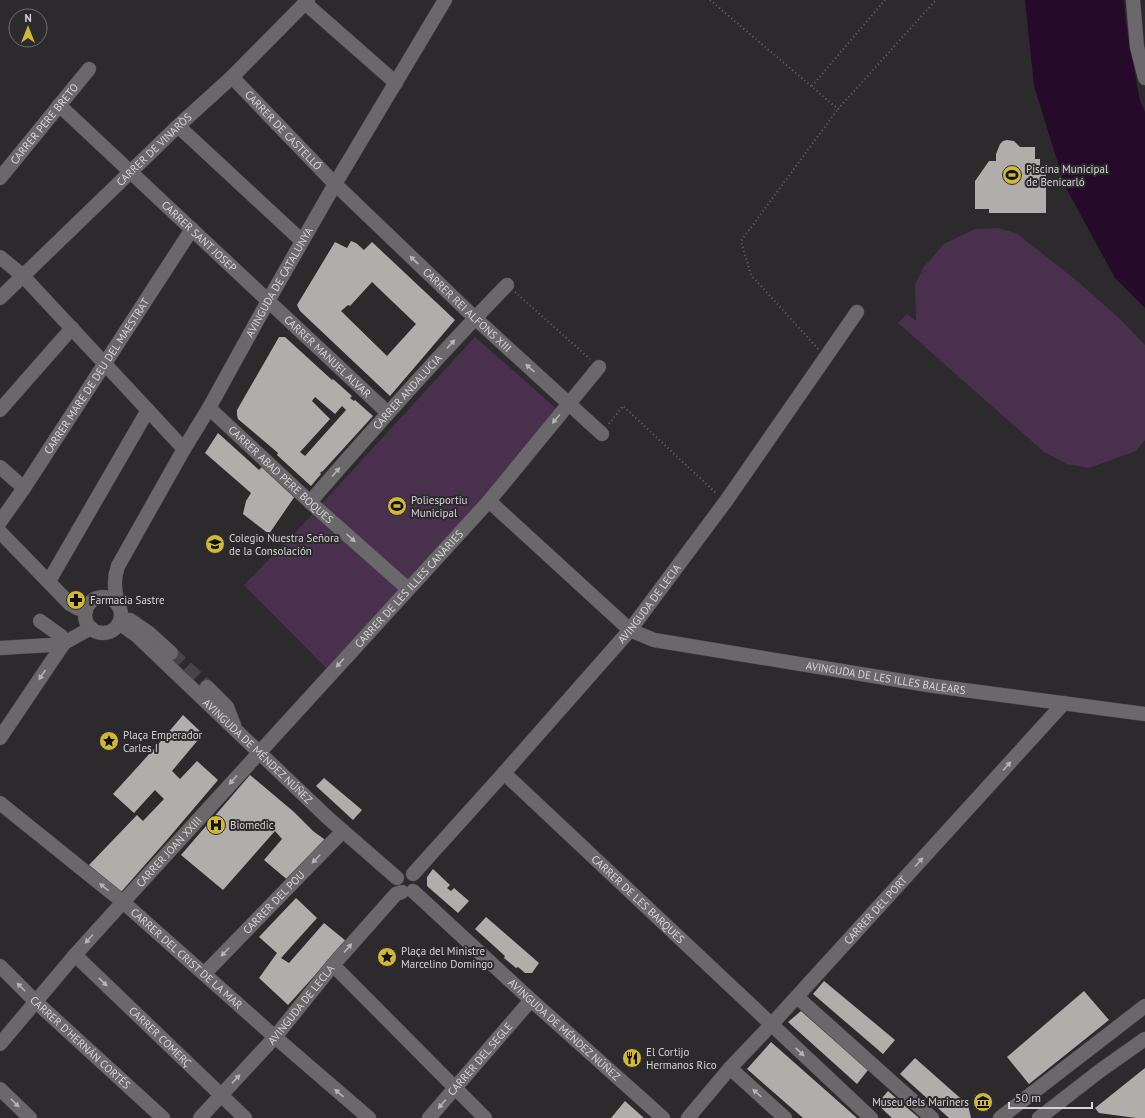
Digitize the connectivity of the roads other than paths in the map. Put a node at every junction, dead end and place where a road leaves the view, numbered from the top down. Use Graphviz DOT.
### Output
graph roads {
  1 [pos="445,0"];
  2 [pos="1133,0"];
  3 [pos="306,2"];
  4 [pos="89,68"];
  5 [pos="232,77"];
  6 [pos="1145,78"];
  7 [pos="396,83"];
  8 [pos="59,105"];
  9 [pos="178,126"];
  10 [pos="131,171"];
  11 [pos="0,178"];
  12 [pos="335,184"];
  13 [pos="192,229"];
  14 [pos="302,241"];
  15 [pos="0,257"];
  16 [pos="23,276"];
  17 [pos="507,285"];
  18 [pos="0,298"];
  19 [pos="268,301"];
  20 [pos="857,312"];
  21 [pos="475,318"];
  22 [pos="72,328"];
  23 [pos="105,363"];
  24 [pos="599,367"];
  25 [pos="569,404"];
  26 [pos="209,408"];
  27 [pos="0,410"];
  28 [pos="148,410"];
  29 [pos="388,413"];
  30 [pos="602,434"];
  31 [pos="184,448"];
  32 [pos="0,467"];
  33 [pos="24,488"];
  34 [pos="488,501"];
  35 [pos="310,502"];
  36 [pos="0,522"];
  37 [pos="0,532"];
  38 [pos="118,566"];
  39 [pos="49,581"];
  40 [pos="408,589"];
  41 [pos="96,599"];
  42 [pos="86,611"];
  43 [pos="119,613"];
  44 [pos="40,621"];
  45 [pos="91,628"];
  46 [pos="630,630"];
  47 [pos="62,639"];
  48 [pos="0,648"];
  49 [pos="171,653"];
  50 [pos="207,687"];
  51 [pos="1064,703"];
  52 [pos="1145,714"];
  53 [pos="235,729"];
  54 [pos="0,738"];
  55 [pos="259,752"];
  56 [pos="504,773"];
  57 [pos="0,803"];
  58 [pos="343,831"];
  59 [pos="413,874"];
  60 [pos="397,878"];
  61 [pos="407,891"];
  62 [pos="123,902"];
  63 [pos="75,955"];
  64 [pos="333,965"];
  65 [pos="0,966"];
  66 [pos="204,974"];
  67 [pos="797,997"];
  68 [pos="531,1000"];
  69 [pos="35,1001"];
  70 [pos="1145,1006"];
  71 [pos="771,1025"];
  72 [pos="275,1037"];
  73 [pos="1145,1039"];
  74 [pos="0,1044"];
  75 [pos="730,1068"];
  76 [pos="455,1088"];
  77 [pos="0,1089"];
  78 [pos="221,1095"];
  79 [pos="30,1118"];
  80 [pos="163,1118"];
  81 [pos="200,1118"];
  82 [pos="245,1118"];
  83 [pos="369,1118"];
  84 [pos="429,1118"];
  85 [pos="485,1118"];
  86 [pos="663,1118"];
  87 [pos="688,1118"];
  88 [pos="785,1118"];
  89 [pos="871,1118"];
  90 [pos="932,1118"];
  91 [pos="1000,1118"];
  92 [pos="1040,1118"];
  1 -- 7 [label="street, AVINGUDA DE CATALUNYA"];
  2 -- 6 [label="street"];
  3 -- 5 [label="street, CARRER DE VINARÒS"];
  3 -- 7 [label="street"];
  4 -- 8 [label="street, CARRER PERE BRETO"];
  5 -- 9 [label="street, CARRER DE VINARÒS"];
  5 -- 12 [label="street, CARRER DE CASTELLÓ"];
  7 -- 12 [label="street, AVINGUDA DE CATALUNYA"];
  8 -- 10 [label="street, CARRER SANT JOSEP"];
  8 -- 11 [label="street, CARRER PERE BRETO"];
  9 -- 10 [label="street, CARRER DE VINARÒS"];
  9 -- 14 [label="street"];
  10 -- 13 [label="street, CARRER SANT JOSEP"];
  10 -- 16 [label="street, CARRER DE VINARÒS"];
  12 -- 14 [label="street, AVINGUDA DE CATALUNYA"];
  21 -- 12 [label="street, CARRER REI ALFONS XIII, one-way"];
  13 -- 19 [label="street, CARRER SANT JOSEP"];
  13 -- 23 [label="street, CARRER MARE DE DEU DEL MAESTRAT"];
  14 -- 19 [label="street, AVINGUDA DE CATALUNYA"];
  15 -- 16 [label="street"];
  16 -- 18 [label="street, CARRER DE VINARÒS"];
  16 -- 22 [label="street"];
  17 -- 21 [label="street, CARRER ANDALUCIA"];
  19 -- 26 [label="street, AVINGUDA DE CATALUNYA"];
  19 -- 29 [label="street, CARRER MANUEL ALVAR"];
  20 -- 46 [label="street, AVINGUDA DE LECIA"];
  25 -- 21 [label="street, CARRER REI ALFONS XIII, one-way"];
  29 -- 21 [label="street, CARRER ANDALUCIA, one-way"];
  22 -- 23 [label="street"];
  22 -- 27 [label="street"];
  23 -- 28 [label="street"];
  23 -- 33 [label="street, CARRER MARE DE DEU DEL MAESTRAT"];
  24 -- 25 [label="street, CARRER DE LES ILLES CANÀRIES"];
  25 -- 30 [label="street, CARRER REI ALFONS XIII"];
  25 -- 34 [label="street, CARRER DE LES ILLES CANÀRIES, one-way"];
  26 -- 31 [label="street, AVINGUDA DE CATALUNYA"];
  26 -- 35 [label="street, CARRER ABAD PERE BOQUES"];
  28 -- 31 [label="street"];
  28 -- 39 [label="street"];
  35 -- 29 [label="street, CARRER ANDALUCIA, one-way"];
  31 -- 38 [label="street, AVINGUDA DE CATALUNYA"];
  32 -- 33 [label="street"];
  33 -- 36 [label="street, CARRER MARE DE DEU DEL MAESTRAT"];
  34 -- 40 [label="street, CARRER DE LES ILLES CANÀRIES"];
  34 -- 46 [label="street, AVINGUDA DE LES ILLES BALEARS"];
  35 -- 40 [label="street, CARRER ABAD PERE BOQUES, one-way"];
  37 -- 39 [label="street"];
  38 -- 41 [label="street, AVINGUDA DE CATALUNYA"];
  38 -- 43 [label="street, AVINGUDA DE CATALUNYA"];
  39 -- 42 [label="street"];
  40 -- 55 [label="street, CARRER DE LES ILLES CANÀRIES, one-way"];
  41 -- 42 [label="street"];
  41 -- 43 [label="street"];
  42 -- 45 [label="street"];
  43 -- 45 [label="street"];
  43 -- 49 [label="street"];
  43 -- 53 [label="street, AVINGUDA DE MÉNDEZ NÚÑEZ"];
  44 -- 47 [label="street"];
  45 -- 47 [label="street"];
  46 -- 51 [label="street, AVINGUDA DE LES ILLES BALEARS"];
  46 -- 56 [label="street, AVINGUDA DE LECIA"];
  47 -- 48 [label="street"];
  47 -- 54 [label="street, one-way"];
  50 -- 53 [label="street"];
  51 -- 52 [label="street, AVINGUDA DE LES ILLES BALEARS"];
  67 -- 51 [label="street, CARRER DEL PORT, one-way"];
  53 -- 55 [label="street, AVINGUDA DE MÉNDEZ NÚÑEZ"];
  55 -- 58 [label="street, AVINGUDA DE MÉNDEZ NÚÑEZ"];
  55 -- 62 [label="street, CARRER JOAN XXIII, one-way"];
  56 -- 59 [label="street, AVINGUDA DE LECIA"];
  56 -- 71 [label="street, CARRER DE LES BARQUES"];
  62 -- 57 [label="street, CARRER DEL CRIST DE LA MAR, one-way"];
  58 -- 60 [label="street, AVINGUDA DE MÉNDEZ NÚÑEZ"];
  58 -- 66 [label="street, CARRER DEL POU, one-way"];
  59 -- 60 [label="street"];
  59 -- 61 [label="street"];
  60 -- 61 [label="street"];
  64 -- 61 [label="street, AVINGUDA DE LECLA, one-way"];
  61 -- 68 [label="street, AVINGUDA DE MÉNDEZ NÚÑEZ"];
  62 -- 63 [label="street, CARRER JOAN XXIII, one-way"];
  62 -- 66 [label="street, CARRER DEL CRIST DE LA MAR"];
  63 -- 69 [label="street, CARRER JOAN XXIII"];
  63 -- 78 [label="street, CARRER COMERÇ, one-way"];
  64 -- 72 [label="street, AVINGUDA DE LECLA"];
  64 -- 76 [label="street"];
  69 -- 65 [label="street, CARRER D'HERNÁN CORTÉS, one-way"];
  66 -- 72 [label="street, CARRER DEL CRIST DE LA MAR"];
  67 -- 71 [label="street, CARRER DEL PORT"];
  67 -- 90 [label="street"];
  68 -- 76 [label="street, CARRER DEL SEGLE"];
  68 -- 86 [label="street, AVINGUDA DE MÉNDEZ NÚÑEZ"];
  69 -- 74 [label="street, CARRER JOAN XXIII"];
  69 -- 80 [label="street, CARRER D'HERNÁN CORTÉS"];
  70 -- 91 [label="street"];
  71 -- 75 [label="street, CARRER DEL PORT"];
  71 -- 89 [label="street, CARRER DE LES BARQUES, one-way"];
  78 -- 72 [label="street, AVINGUDA DE LECLA, one-way"];
  83 -- 72 [label="street, CARRER DEL CRIST DE LA MAR, one-way"];
  73 -- 92 [label="street"];
  75 -- 87 [label="street, CARRER DEL PORT"];
  88 -- 75 [label="street, one-way"];
  76 -- 84 [label="street, CARRER DEL SEGLE, one-way"];
  76 -- 85 [label="street"];
  77 -- 79 [label="street, one-way"];
  78 -- 81 [label="street, AVINGUDA DE LECLA"];
  78 -- 82 [label="street, CARRER COMERÇ"];
}
